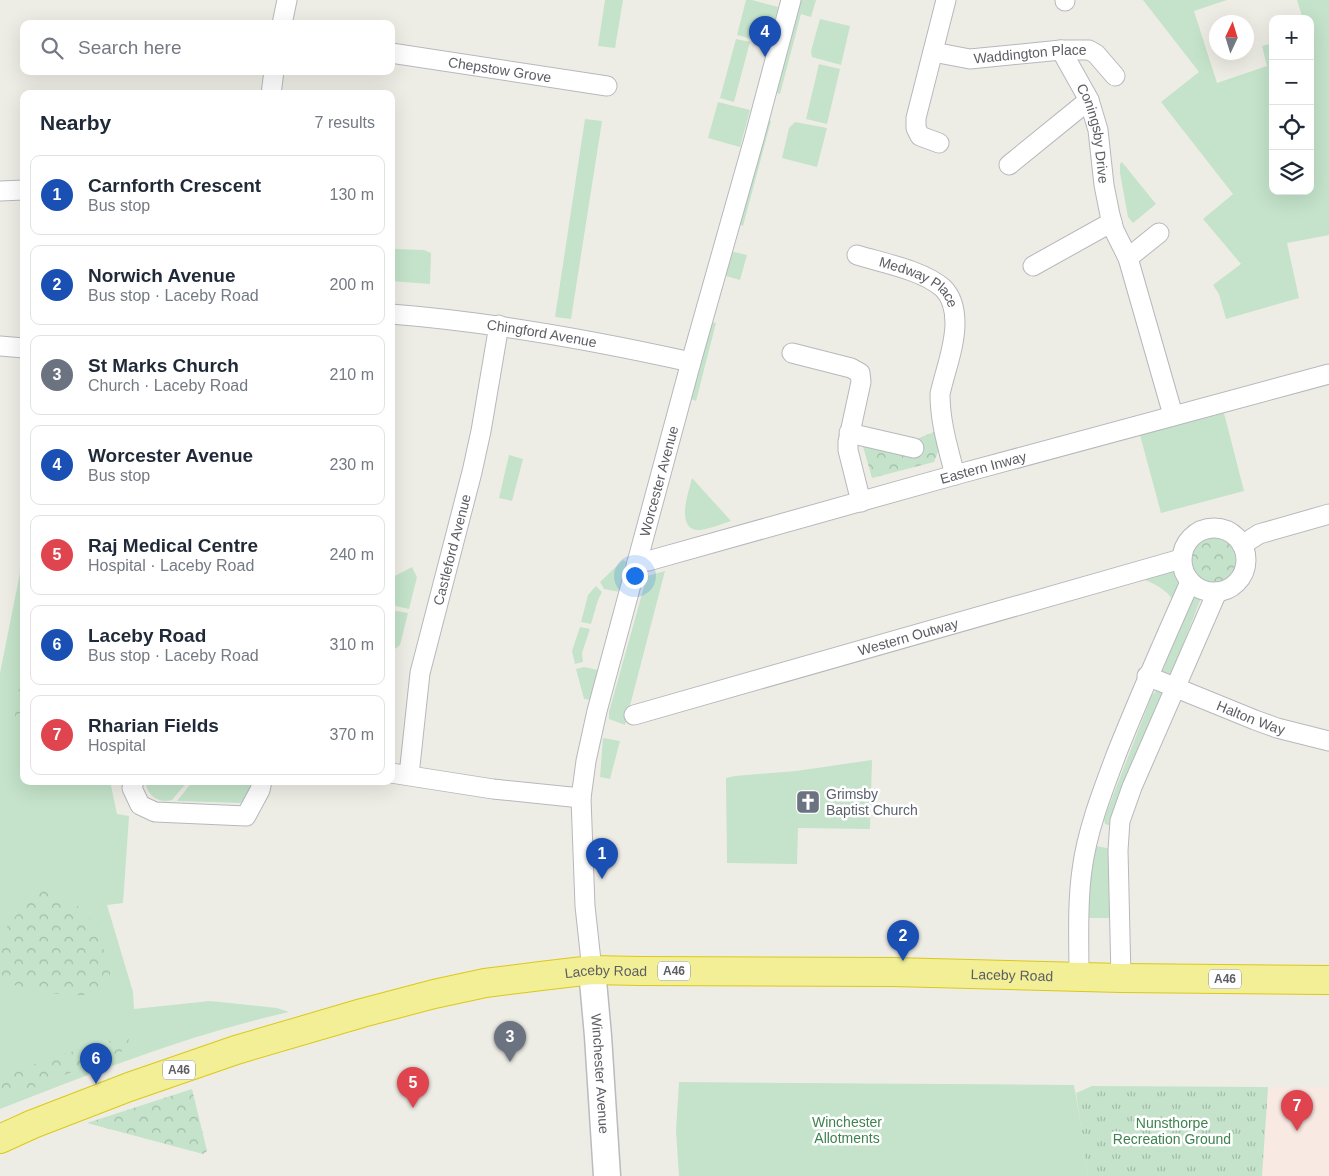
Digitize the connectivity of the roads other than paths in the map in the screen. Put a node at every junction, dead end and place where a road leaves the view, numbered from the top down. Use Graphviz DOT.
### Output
graph roads {
  1 [pos="287,0"];
  2 [pos="792,0"];
  3 [pos="946,0"];
  4 [pos="283,20"];
  5 [pos="1061,50"];
  6 [pos="932,52"];
  7 [pos="395,54"];
  8 [pos="273,75"];
  9 [pos="1116,76"];
  10 [pos="607,86"];
  11 [pos="272,90"];
  12 [pos="1088,100"];
  13 [pos="939,143"];
  14 [pos="1009,165"];
  15 [pos="0,190"];
  16 [pos="20,190"];
  17 [pos="1112,222"];
  18 [pos="1159,233"];
  19 [pos="857,255"];
  20 [pos="1128,258"];
  21 [pos="1033,266"];
  22 [pos="395,314"];
  23 [pos="498,326"];
  24 [pos="0,346"];
  25 [pos="20,348"];
  26 [pos="792,353"];
  27 [pos="691,362"];
  28 [pos="1329,374"];
  29 [pos="1174,415"];
  30 [pos="850,433"];
  31 [pos="914,448"];
  32 [pos="955,475"];
  33 [pos="861,502"];
  34 [pos="1329,514"];
  35 [pos="1242,545"];
  36 [pos="1182,559"];
  37 [pos="637,562"];
  38 [pos="1190,582"];
  39 [pos="1218,592"];
  40 [pos="1147,676"];
  41 [pos="1176,687"];
  42 [pos="634,715"];
  43 [pos="1329,741"];
  44 [pos="400,774"];
  45 [pos="133,785"];
  46 [pos="261,785"];
  47 [pos="581,798"];
  48 [pos="1091,831"];
  49 [pos="1118,836"];
  50 [pos="592,970"];
  51 [pos="1079,976"];
  52 [pos="1121,978"];
  53 [pos="1329,980"];
  54 [pos="0,1140"];
  55 [pos="607,1176"];
  1 -- 4 [label="street"];
  2 -- 27 [label="street, Worcester Avenue"];
  3 -- 6 [label="street"];
  5 -- 6 [label="street, Waddington Place"];
  5 -- 9 [label="street, Waddington Place"];
  5 -- 12 [label="street, Coningsby Drive"];
  6 -- 13 [label="street"];
  7 -- 10 [label="street, Chepstow Grove"];
  8 -- 11 [label="street"];
  12 -- 14 [label="street"];
  12 -- 17 [label="street, Coningsby Drive"];
  15 -- 16 [label="street"];
  17 -- 20 [label="street, Coningsby Drive"];
  17 -- 21 [label="street"];
  18 -- 20 [label="street"];
  19 -- 32 [label="street, Medway Place"];
  20 -- 29 [label="street, Coningsby Drive"];
  22 -- 23 [label="street, Chingford Avenue"];
  23 -- 27 [label="street, Chingford Avenue"];
  23 -- 44 [label="street, Castleford Avenue"];
  24 -- 25 [label="street"];
  26 -- 30 [label="street"];
  27 -- 37 [label="street, Worcester Avenue"];
  28 -- 29 [label="street, Eastern Inway"];
  29 -- 32 [label="street, Eastern Inway"];
  30 -- 31 [label="street"];
  30 -- 33 [label="street"];
  32 -- 33 [label="street, Eastern Inway"];
  33 -- 37 [label="street, Eastern Inway"];
  34 -- 35 [label="street"];
  35 -- 36 [label="street"];
  35 -- 39 [label="street"];
  36 -- 38 [label="street"];
  36 -- 42 [label="street, Western Outway"];
  37 -- 47 [label="street, Worcester Avenue"];
  38 -- 39 [label="street"];
  38 -- 40 [label="street"];
  39 -- 41 [label="street"];
  40 -- 41 [label="street, Halton Way"];
  40 -- 48 [label="street"];
  41 -- 43 [label="street, Halton Way"];
  41 -- 49 [label="street"];
  44 -- 47 [label="street"];
  45 -- 46 [label="street"];
  47 -- 50 [label="street, Worcester Avenue"];
  48 -- 49 [label="street"];
  48 -- 51 [label="street"];
  49 -- 52 [label="street"];
  50 -- 51 [label="highway, Laceby Road / A46"];
  50 -- 54 [label="highway, Laceby Road / A46"];
  50 -- 55 [label="street, Winchester Avenue"];
  51 -- 52 [label="highway, Laceby Road / A46"];
  52 -- 53 [label="highway, Laceby Road / A46"];
}
